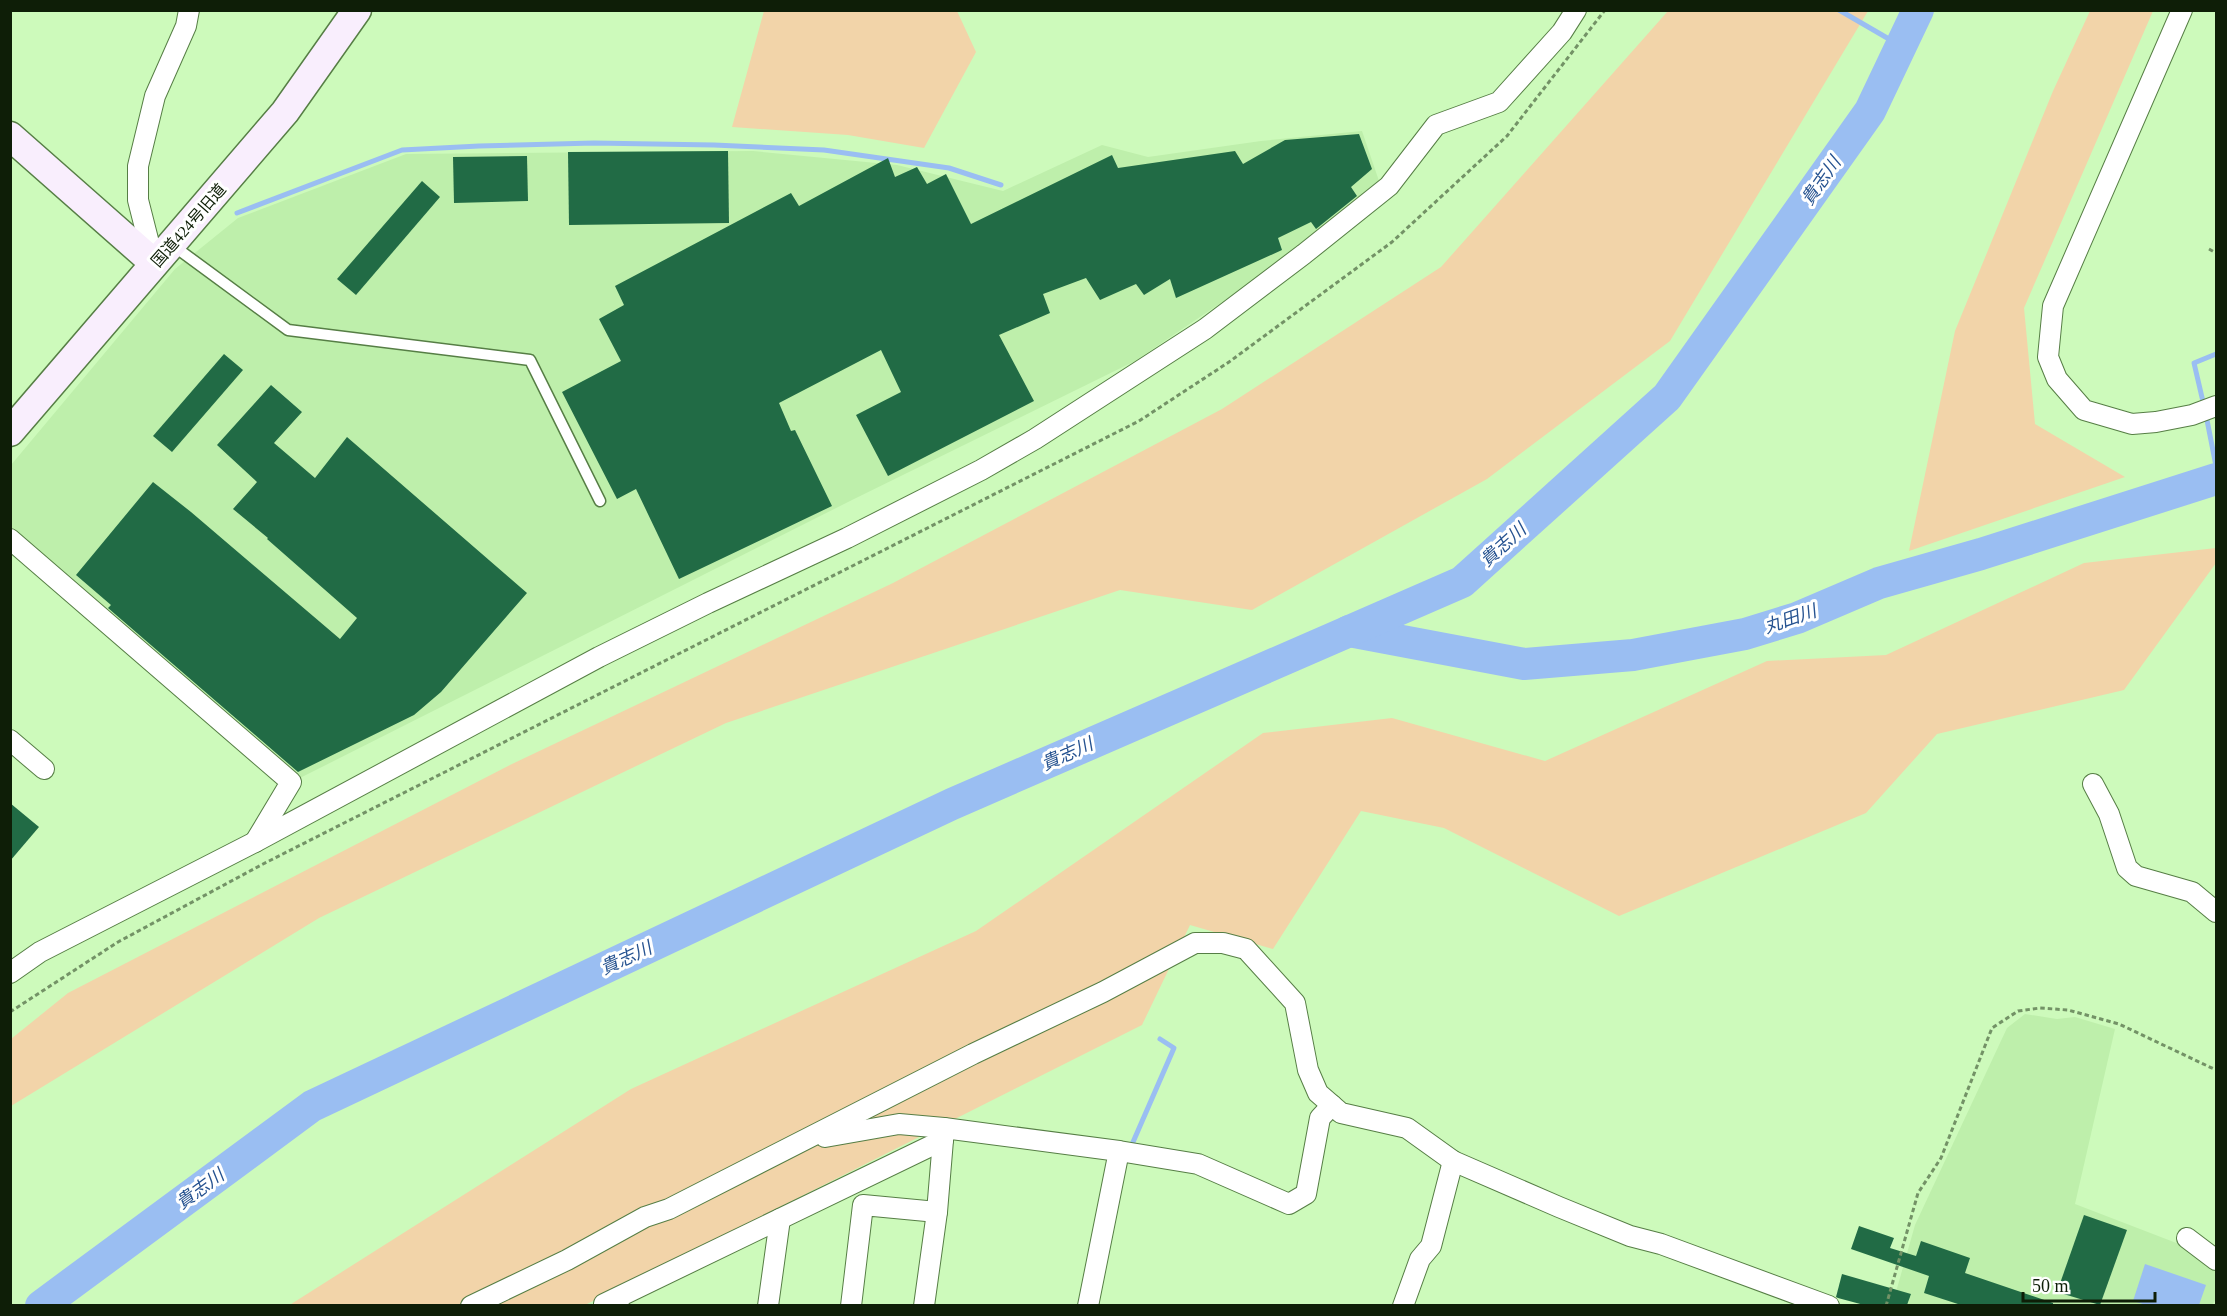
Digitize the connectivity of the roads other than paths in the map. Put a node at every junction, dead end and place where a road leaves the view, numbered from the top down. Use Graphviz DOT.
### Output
graph roads {
  1 [pos="189,10"];
  2 [pos="357,10"];
  3 [pos="1576,10"];
  4 [pos="2182,10"];
  5 [pos="10,136"];
  6 [pos="163,254"];
  7 [pos="2217,406"];
  8 [pos="10,432"];
  9 [pos="600,501"];
  10 [pos="10,539"];
  11 [pos="10,740"];
  12 [pos="44,769"];
  13 [pos="2093,784"];
  14 [pos="255,842"];
  15 [pos="2217,912"];
  16 [pos="10,973"];
  17 [pos="1332,1104"];
  18 [pos="944,1134"];
  19 [pos="811,1137"];
  20 [pos="1119,1151"];
  21 [pos="1453,1161"];
  22 [pos="817,1201"];
  23 [pos="863,1205"];
  24 [pos="937,1212"];
  25 [pos="780,1219"];
  26 [pos="2187,1238"];
  27 [pos="2217,1260"];
  28 [pos="471,1305"];
  29 [pos="619,1305"];
  30 [pos="768,1305"];
  31 [pos="851,1305"];
  32 [pos="924,1305"];
  33 [pos="1088,1305"];
  34 [pos="1403,1305"];
  35 [pos="1830,1305"];
  1 -- 6 [label="street"];
  2 -- 6 [label="street, 国道424号旧道"];
  3 -- 14 [label="street"];
  4 -- 7 [label="street"];
  5 -- 6 [label="street"];
  6 -- 8 [label="street, 国道424号旧道"];
  6 -- 9 [label="lane"];
  10 -- 14 [label="street"];
  11 -- 12 [label="street"];
  13 -- 15 [label="street"];
  14 -- 16 [label="street"];
  17 -- 19 [label="street"];
  17 -- 20 [label="street"];
  17 -- 21 [label="street"];
  18 -- 19 [label="street"];
  18 -- 20 [label="street"];
  18 -- 22 [label="street"];
  18 -- 24 [label="street"];
  19 -- 28 [label="street"];
  20 -- 33 [label="street"];
  21 -- 34 [label="street"];
  21 -- 35 [label="street"];
  22 -- 23 [label="street"];
  22 -- 25 [label="street"];
  23 -- 24 [label="street"];
  23 -- 31 [label="street"];
  24 -- 32 [label="street"];
  25 -- 29 [label="street"];
  25 -- 30 [label="street"];
  26 -- 27 [label="street"];
}
